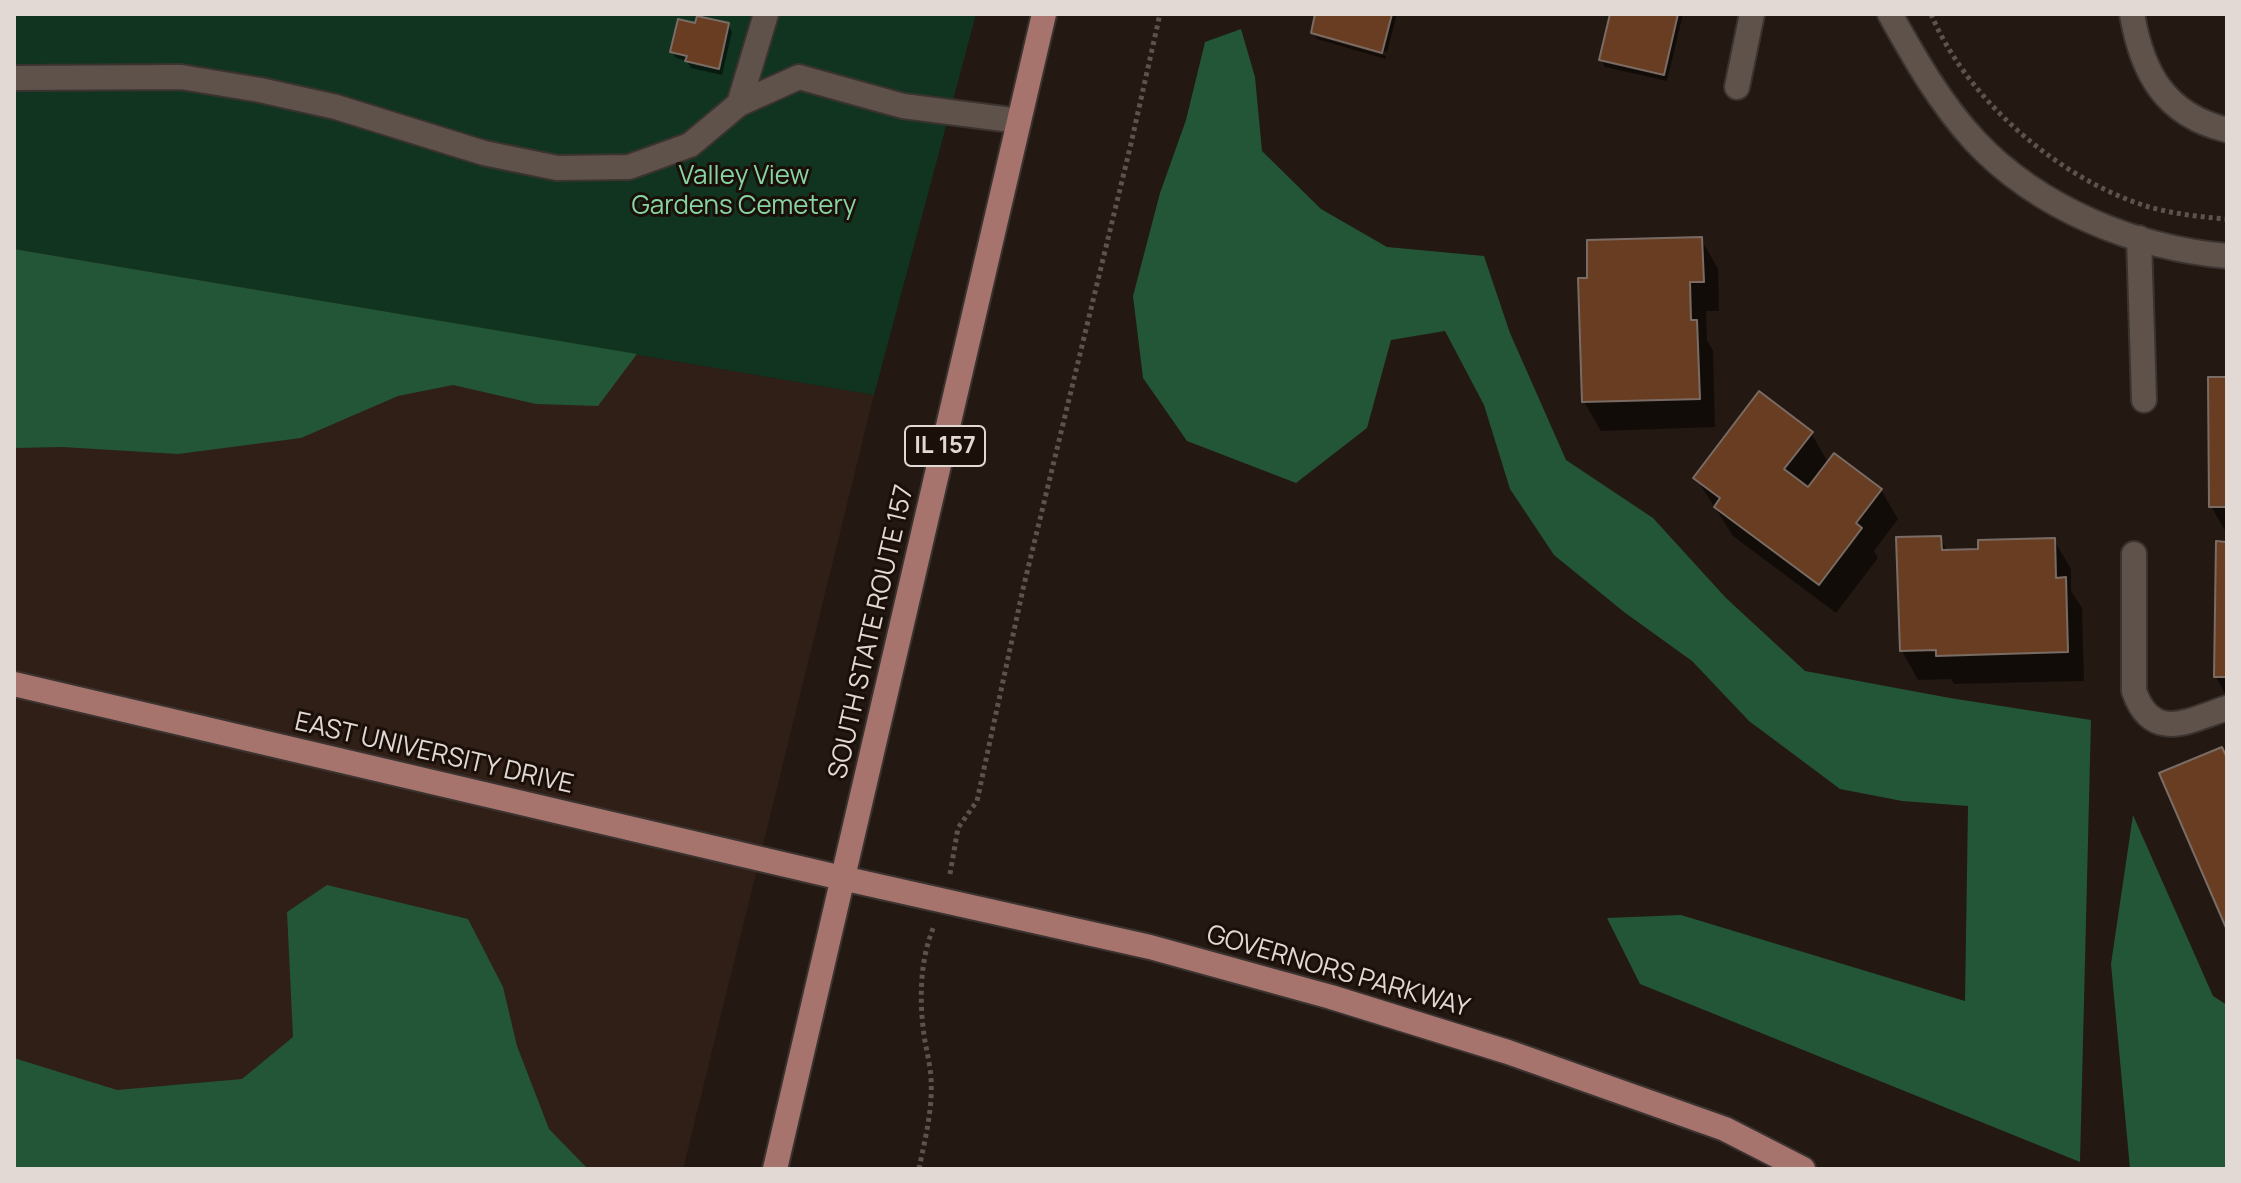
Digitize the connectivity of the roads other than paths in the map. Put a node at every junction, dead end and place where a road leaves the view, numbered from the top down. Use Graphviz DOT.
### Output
graph roads {
  1 [pos="766,14"];
  2 [pos="1044,14"];
  3 [pos="1752,14"];
  4 [pos="1890,14"];
  5 [pos="2132,14"];
  6 [pos="14,78"];
  7 [pos="1737,87"];
  8 [pos="739,104"];
  9 [pos="1019,121"];
  10 [pos="2227,130"];
  11 [pos="2139,238"];
  12 [pos="2227,256"];
  13 [pos="2144,400"];
  14 [pos="2134,554"];
  15 [pos="14,684"];
  16 [pos="2227,708"];
  17 [pos="842,878"];
  18 [pos="775,1169"];
  19 [pos="1803,1169"];
  1 -- 8 [label="street"];
  2 -- 9 [label="main road, SOUTH STATE ROUTE 157 / IL 157"];
  3 -- 7 [label="street"];
  4 -- 11 [label="street"];
  5 -- 10 [label="street"];
  6 -- 8 [label="street"];
  8 -- 9 [label="street"];
  9 -- 17 [label="main road, SOUTH STATE ROUTE 157 / IL 157"];
  11 -- 12 [label="street"];
  11 -- 13 [label="street"];
  14 -- 16 [label="street"];
  15 -- 17 [label="main road, EAST UNIVERSITY DRIVE"];
  17 -- 18 [label="main road, SOUTH STATE ROUTE 157 / IL 157"];
  17 -- 19 [label="main road, GOVERNORS PARKWAY"];
}
